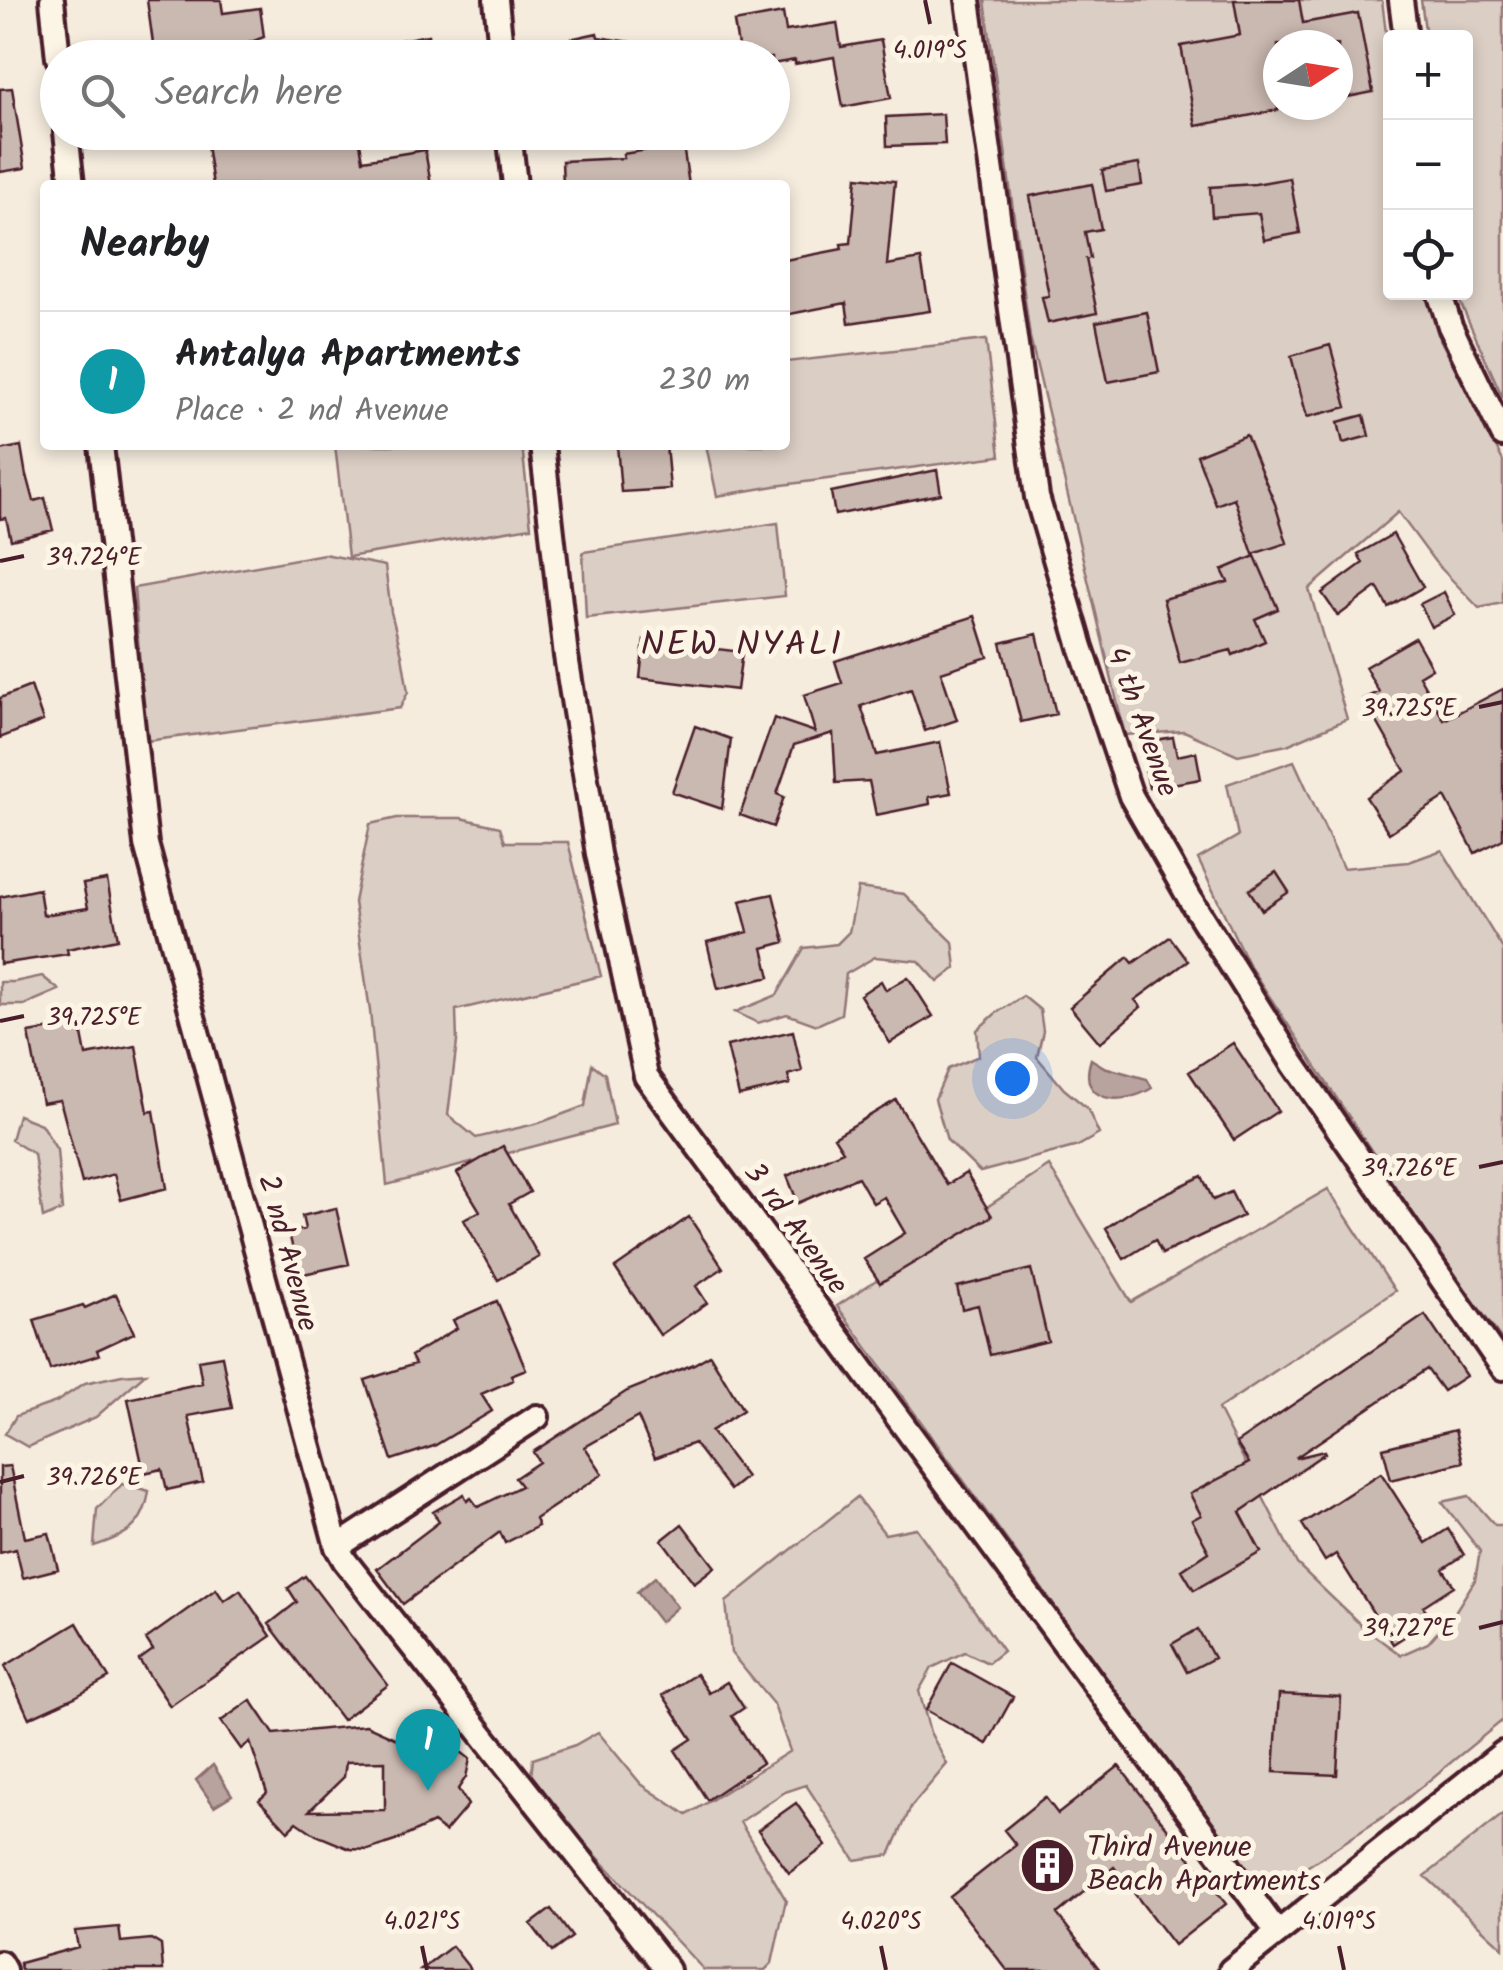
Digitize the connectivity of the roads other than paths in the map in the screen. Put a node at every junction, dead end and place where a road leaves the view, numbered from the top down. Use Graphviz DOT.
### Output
graph roads {
  1 [pos="52,0"];
  2 [pos="496,0"];
  3 [pos="968,0"];
  4 [pos="1401,0"];
  5 [pos="1405,30"];
  6 [pos="56,40"];
  7 [pos="500,40"];
  8 [pos="68,150"];
  9 [pos="512,150"];
  10 [pos="71,180"];
  11 [pos="515,180"];
  12 [pos="1442,300"];
  13 [pos="1503,434"];
  14 [pos="101,450"];
  15 [pos="543,450"];
  16 [pos="1503,1368"];
  17 [pos="537,1417"];
  18 [pos="336,1547"];
  19 [pos="1503,1753"];
  20 [pos="1277,1932"];
  21 [pos="0,1963"];
  22 [pos="4,1970"];
  23 [pos="668,1970"];
  24 [pos="1231,1970"];
  1 -- 6 [label="street"];
  2 -- 7 [label="street"];
  3 -- 16 [label="street, 4 th Avenue"];
  4 -- 5 [label="street"];
  8 -- 10 [label="street"];
  9 -- 11 [label="street"];
  12 -- 13 [label="street"];
  14 -- 18 [label="street, 2 nd Avenue"];
  15 -- 20 [label="street, 3 rd Avenue"];
  17 -- 18 [label="street"];
  18 -- 23 [label="street, 2 nd Avenue"];
  19 -- 20 [label="street"];
  20 -- 24 [label="street"];
  21 -- 22 [label="street"];
}
